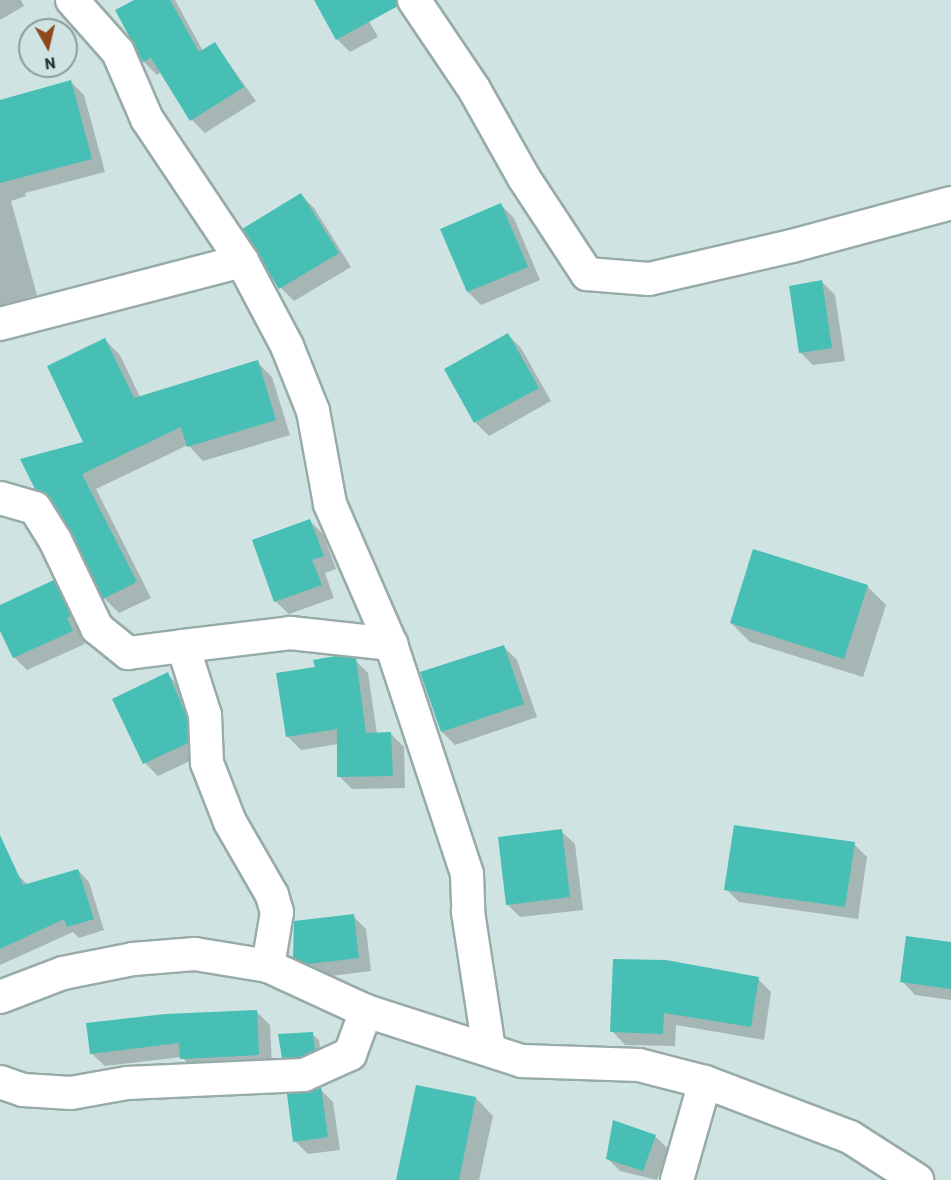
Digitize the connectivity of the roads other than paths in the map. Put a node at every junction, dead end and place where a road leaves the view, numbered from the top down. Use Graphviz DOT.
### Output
graph roads {
  1 [pos="72,0"];
  2 [pos="414,0"];
  3 [pos="951,203"];
  4 [pos="242,261"];
  5 [pos="0,324"];
  6 [pos="0,498"];
  7 [pos="392,644"];
  8 [pos="183,646"];
  9 [pos="268,966"];
  10 [pos="0,997"];
  11 [pos="366,1011"];
  12 [pos="489,1049"];
  13 [pos="0,1082"];
  14 [pos="705,1082"];
  15 [pos="677,1180"];
  16 [pos="917,1180"];
  1 -- 4 [label="street"];
  2 -- 3 [label="street"];
  4 -- 5 [label="street"];
  4 -- 7 [label="street"];
  6 -- 8 [label="street"];
  7 -- 8 [label="street"];
  7 -- 12 [label="street"];
  8 -- 9 [label="street"];
  9 -- 10 [label="street"];
  9 -- 11 [label="street"];
  11 -- 12 [label="street"];
  11 -- 13 [label="street"];
  12 -- 14 [label="street"];
  14 -- 15 [label="street"];
  14 -- 16 [label="street"];
}
